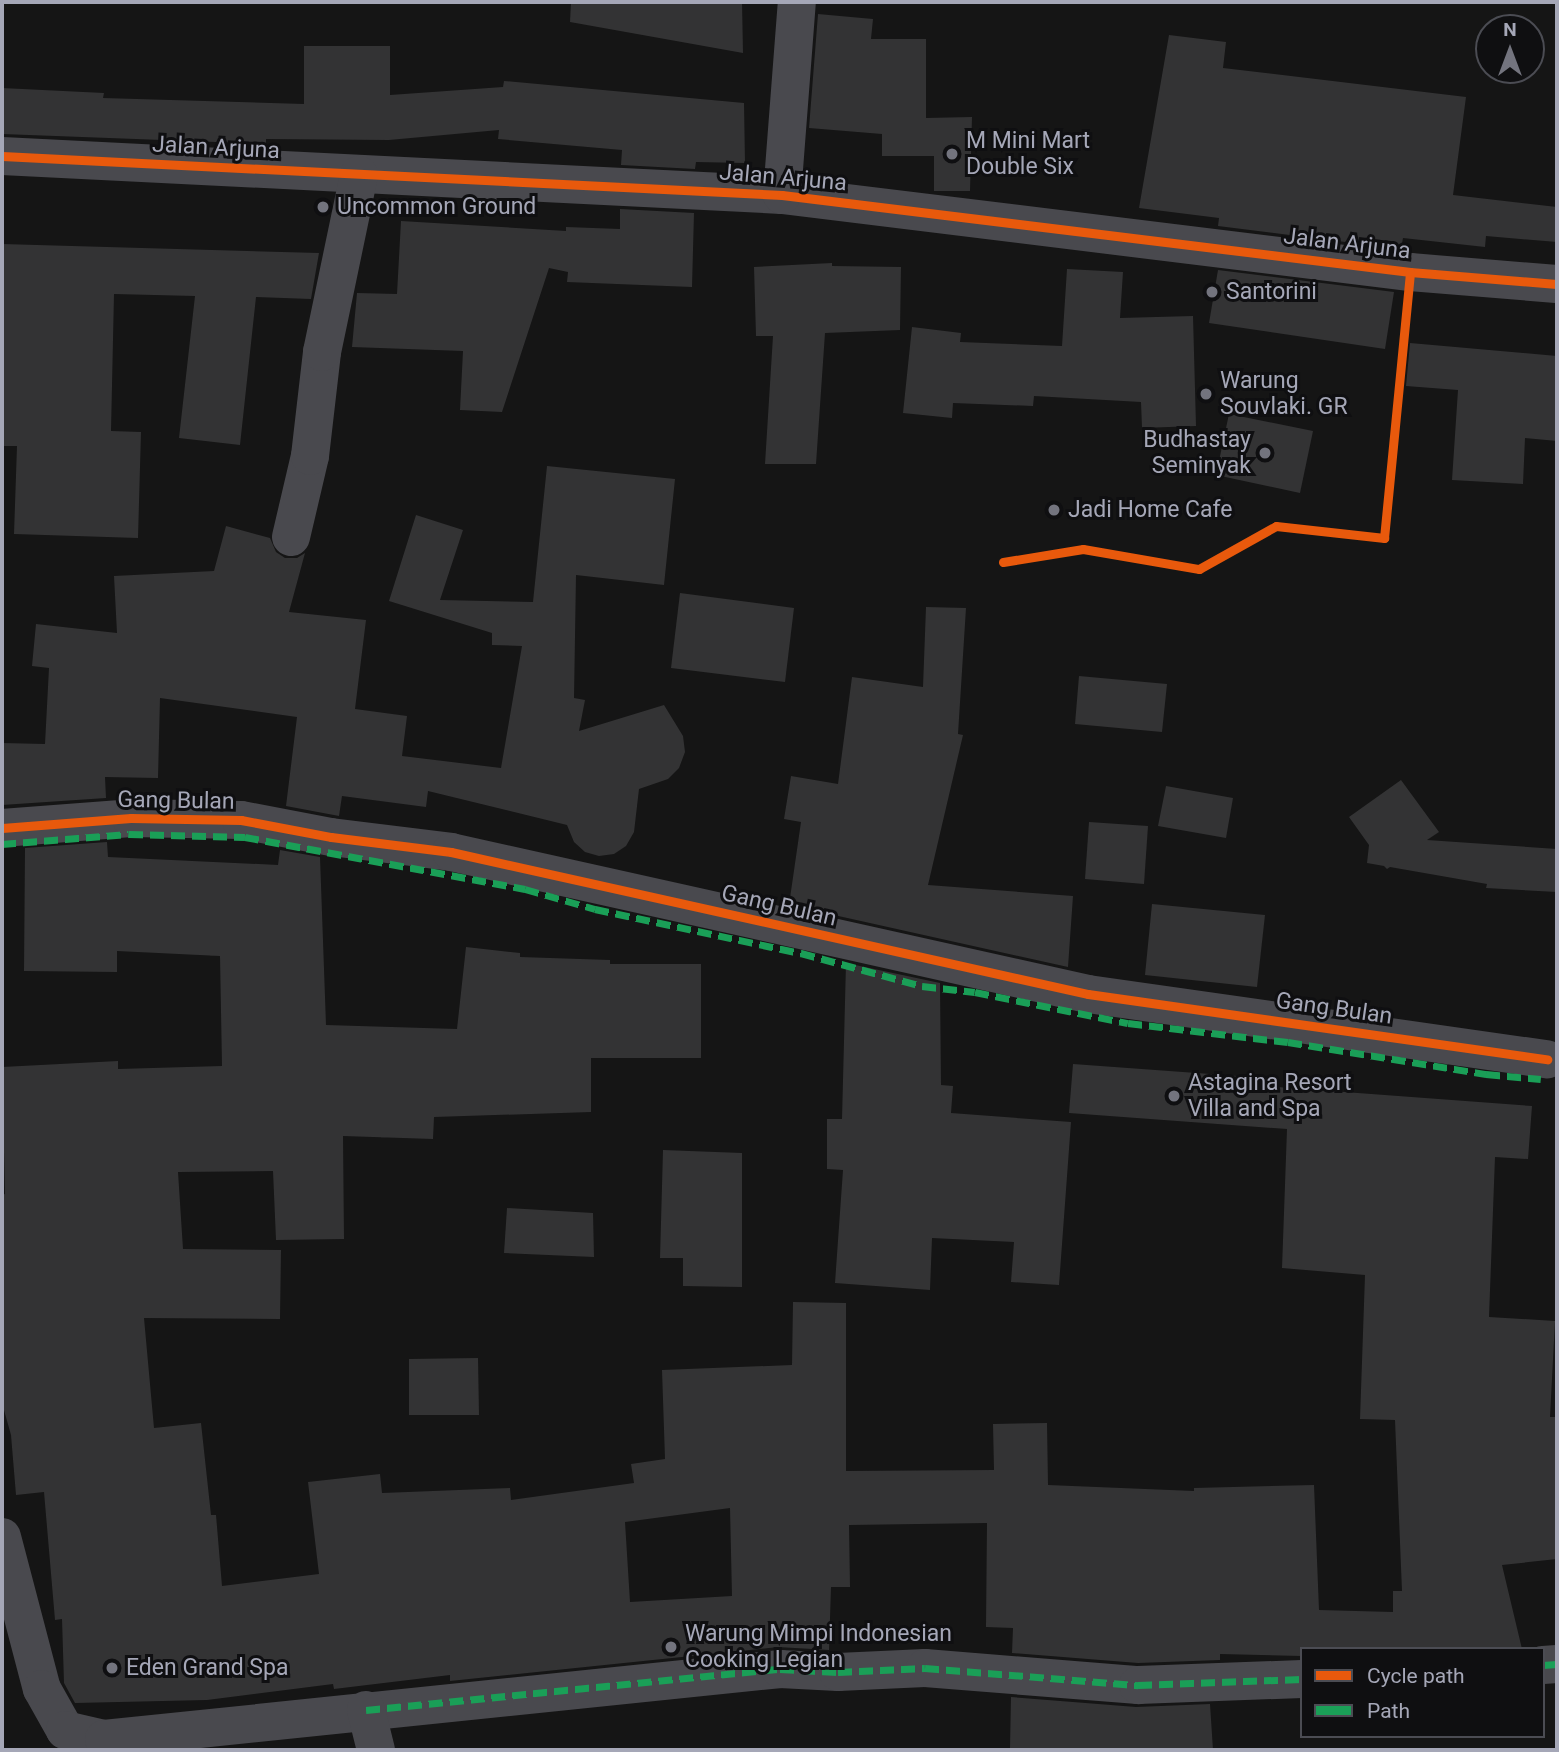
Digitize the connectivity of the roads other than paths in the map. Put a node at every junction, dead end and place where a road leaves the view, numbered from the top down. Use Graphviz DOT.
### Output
graph roads {
  1 [pos="797,2"];
  2 [pos="2,156"];
  3 [pos="359,175"];
  4 [pos="782,195"];
  5 [pos="1557,284"];
  6 [pos="291,537"];
  7 [pos="2,828"];
  8 [pos="2,844"];
  9 [pos="2,1538"];
  10 [pos="1300,1679"];
  11 [pos="366,1710"];
  12 [pos="376,1750"];
  1 -- 4 [label="street"];
  2 -- 3 [label="street, Jalan Arjuna"];
  3 -- 4 [label="street, Jalan Arjuna"];
  3 -- 6 [label="street"];
  4 -- 5 [label="street, Jalan Arjuna"];
  7 -- 8 [label="street, Gang Bulan"];
  9 -- 11 [label="street"];
  10 -- 11 [label="street"];
  11 -- 12 [label="street"];
}
